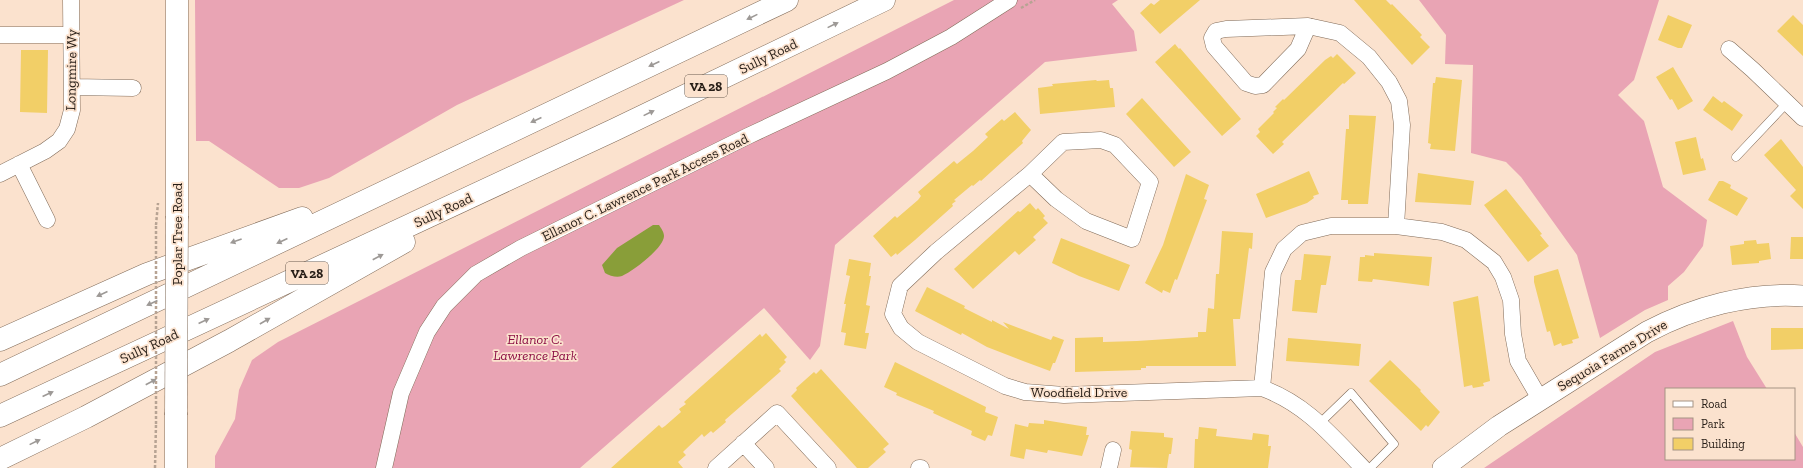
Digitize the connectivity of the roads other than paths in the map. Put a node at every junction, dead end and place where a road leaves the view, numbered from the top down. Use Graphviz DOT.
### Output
graph roads {
  1 [pos="71,0"];
  2 [pos="177,0"];
  3 [pos="787,0"];
  4 [pos="884,0"];
  5 [pos="1012,6"];
  6 [pos="1308,26"];
  7 [pos="0,35"];
  8 [pos="72,35"];
  9 [pos="1729,50"];
  10 [pos="72,87"];
  11 [pos="133,88"];
  12 [pos="1787,103"];
  13 [pos="1803,118"];
  14 [pos="614,130"];
  15 [pos="507,134"];
  16 [pos="1736,157"];
  17 [pos="19,164"];
  18 [pos="0,174"];
  19 [pos="1030,174"];
  20 [pos="47,220"];
  21 [pos="1396,226"];
  22 [pos="1803,296"];
  23 [pos="0,340"];
  24 [pos="0,375"];
  25 [pos="1262,388"];
  26 [pos="1540,399"];
  27 [pos="0,416"];
  28 [pos="1320,423"];
  29 [pos="743,443"];
  30 [pos="1113,450"];
  31 [pos="0,459"];
  32 [pos="176,468"];
  33 [pos="384,468"];
  34 [pos="716,468"];
  35 [pos="766,468"];
  36 [pos="828,468"];
  37 [pos="1109,468"];
  38 [pos="1363,468"];
  39 [pos="1370,468"];
  40 [pos="1443,468"];
  1 -- 8 [label="street, Longmire Wy"];
  2 -- 32 [label="main road, Poplar Tree Road, bridge"];
  3 -- 15 [label="main road, VA 28, one-way"];
  14 -- 4 [label="main road, Sully Road / VA 28, one-way"];
  5 -- 33 [label="street, Ellanor C. Lawrence Park Access Road"];
  6 -- 6 [label="street"];
  6 -- 21 [label="street"];
  7 -- 8 [label="street"];
  8 -- 10 [label="street, Longmire Wy"];
  9 -- 12 [label="street"];
  10 -- 11 [label="street"];
  10 -- 17 [label="street, Longmire Wy"];
  12 -- 13 [label="street"];
  12 -- 16 [label="lane"];
  27 -- 14 [label="main road, Sully Road / VA 28, one-way"];
  31 -- 14 [label="main road, one-way"];
  15 -- 23 [label="main road, one-way"];
  15 -- 24 [label="main road, VA 28, one-way"];
  17 -- 18 [label="street, Longmire Wy"];
  17 -- 20 [label="street"];
  19 -- 19 [label="street, Woodfield Drive"];
  19 -- 25 [label="street, Woodfield Drive"];
  21 -- 25 [label="street"];
  21 -- 26 [label="street"];
  22 -- 26 [label="street, Sequoia Farms Drive"];
  25 -- 28 [label="street, Woodfield Drive"];
  26 -- 40 [label="street, Sequoia Farms Drive"];
  28 -- 38 [label="street, Woodfield Drive"];
  28 -- 39 [label="lane"];
  29 -- 34 [label="street"];
  29 -- 35 [label="street"];
  29 -- 36 [label="street"];
  30 -- 37 [label="street"];
}
